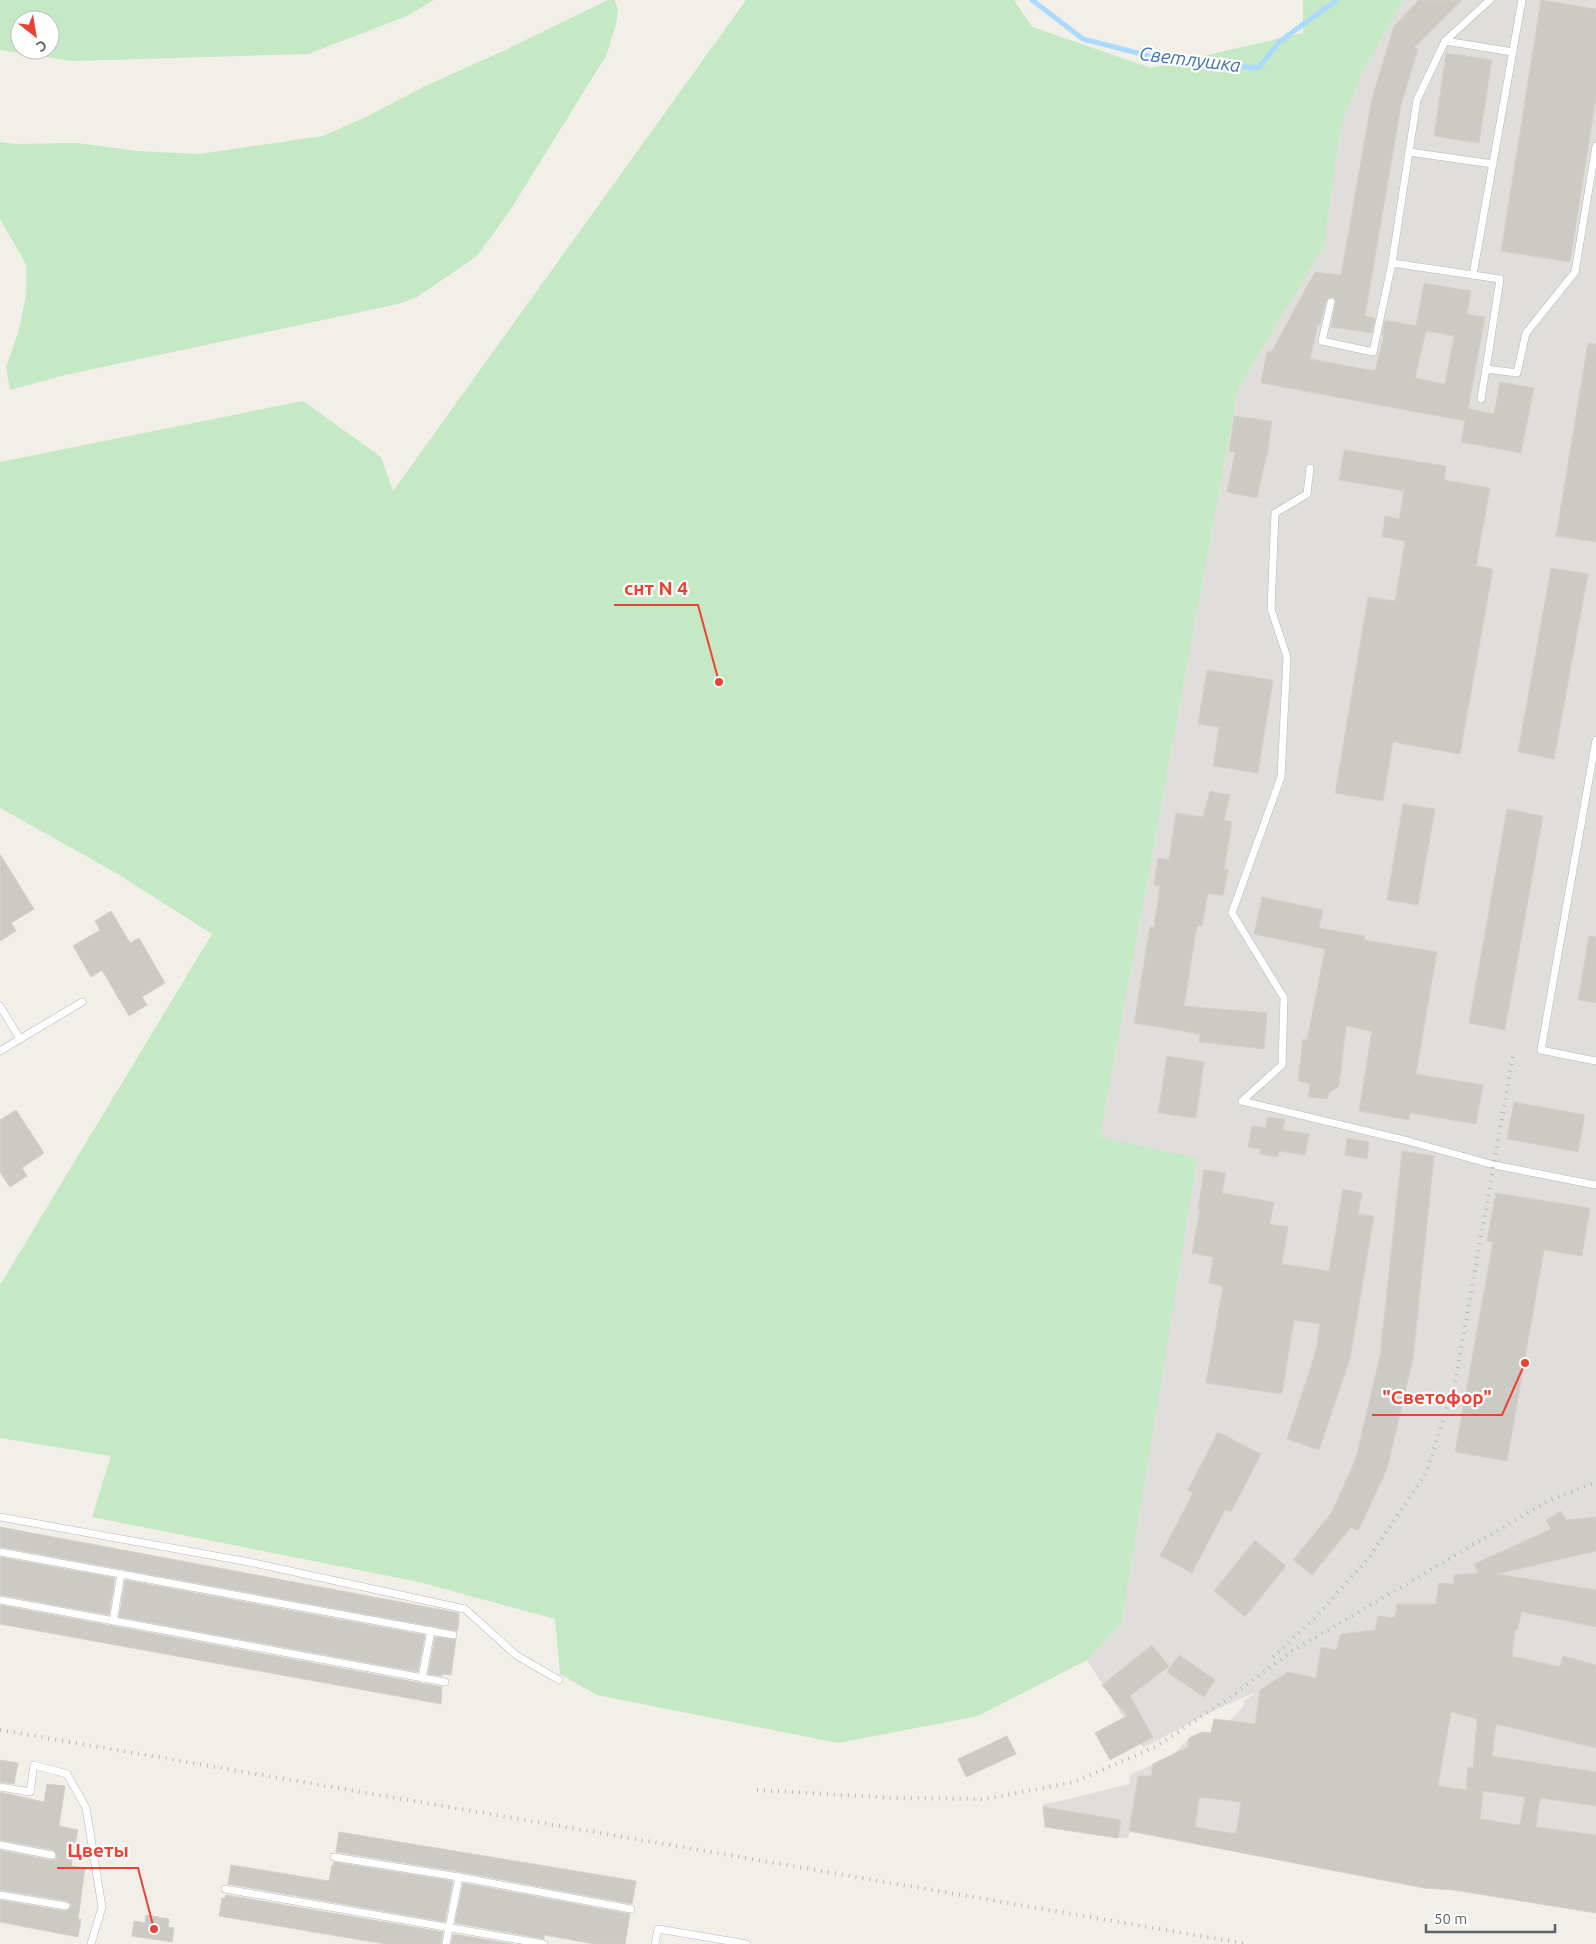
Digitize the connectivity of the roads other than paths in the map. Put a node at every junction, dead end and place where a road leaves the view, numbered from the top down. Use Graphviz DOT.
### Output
graph roads {
  1 [pos="1490,0"];
  2 [pos="1522,0"];
  3 [pos="1445,41"];
  4 [pos="1513,52"];
  5 [pos="1596,146"];
  6 [pos="1409,152"];
  7 [pos="1493,164"];
  8 [pos="1392,264"];
  9 [pos="1474,276"];
  10 [pos="1331,302"];
  11 [pos="1486,369"];
  12 [pos="1482,399"];
  13 [pos="1310,468"];
  14 [pos="1596,740"];
  15 [pos="82,1002"];
  16 [pos="0,1006"];
  17 [pos="20,1039"];
  18 [pos="0,1051"];
  19 [pos="1596,1061"];
  20 [pos="1596,1185"];
  21 [pos="0,1517"];
  22 [pos="0,1552"];
  23 [pos="121,1574"];
  24 [pos="0,1600"];
  25 [pos="113,1621"];
  26 [pos="431,1631"];
  27 [pos="453,1635"];
  28 [pos="422,1678"];
  29 [pos="559,1680"];
  30 [pos="445,1682"];
  31 [pos="0,1787"];
  32 [pos="0,1845"];
  33 [pos="52,1855"];
  34 [pos="334,1857"];
  35 [pos="459,1877"];
  36 [pos="225,1889"];
  37 [pos="0,1894"];
  38 [pos="66,1906"];
  39 [pos="631,1909"];
  40 [pos="450,1928"];
  41 [pos="91,1944"];
  42 [pos="446,1944"];
  43 [pos="544,1944"];
  44 [pos="655,1944"];
  45 [pos="748,1944"];
  1 -- 3 [label="lane"];
  2 -- 4 [label="lane"];
  3 -- 4 [label="lane"];
  3 -- 6 [label="lane"];
  4 -- 7 [label="lane"];
  5 -- 11 [label="lane"];
  6 -- 7 [label="lane"];
  6 -- 8 [label="lane"];
  7 -- 9 [label="lane"];
  8 -- 9 [label="lane"];
  8 -- 10 [label="lane"];
  9 -- 11 [label="lane"];
  11 -- 12 [label="lane"];
  13 -- 20 [label="lane"];
  14 -- 19 [label="lane"];
  15 -- 17 [label="lane"];
  16 -- 17 [label="lane"];
  17 -- 18 [label="lane"];
  21 -- 29 [label="lane"];
  22 -- 23 [label="lane"];
  23 -- 25 [label="lane"];
  23 -- 26 [label="lane"];
  24 -- 25 [label="lane"];
  25 -- 28 [label="lane"];
  26 -- 27 [label="lane"];
  26 -- 28 [label="lane"];
  28 -- 30 [label="lane"];
  31 -- 41 [label="lane"];
  32 -- 33 [label="lane"];
  34 -- 35 [label="lane"];
  35 -- 39 [label="lane"];
  35 -- 40 [label="lane"];
  36 -- 40 [label="lane"];
  37 -- 38 [label="lane"];
  40 -- 42 [label="lane"];
  40 -- 43 [label="lane"];
  44 -- 45 [label="lane"];
}
